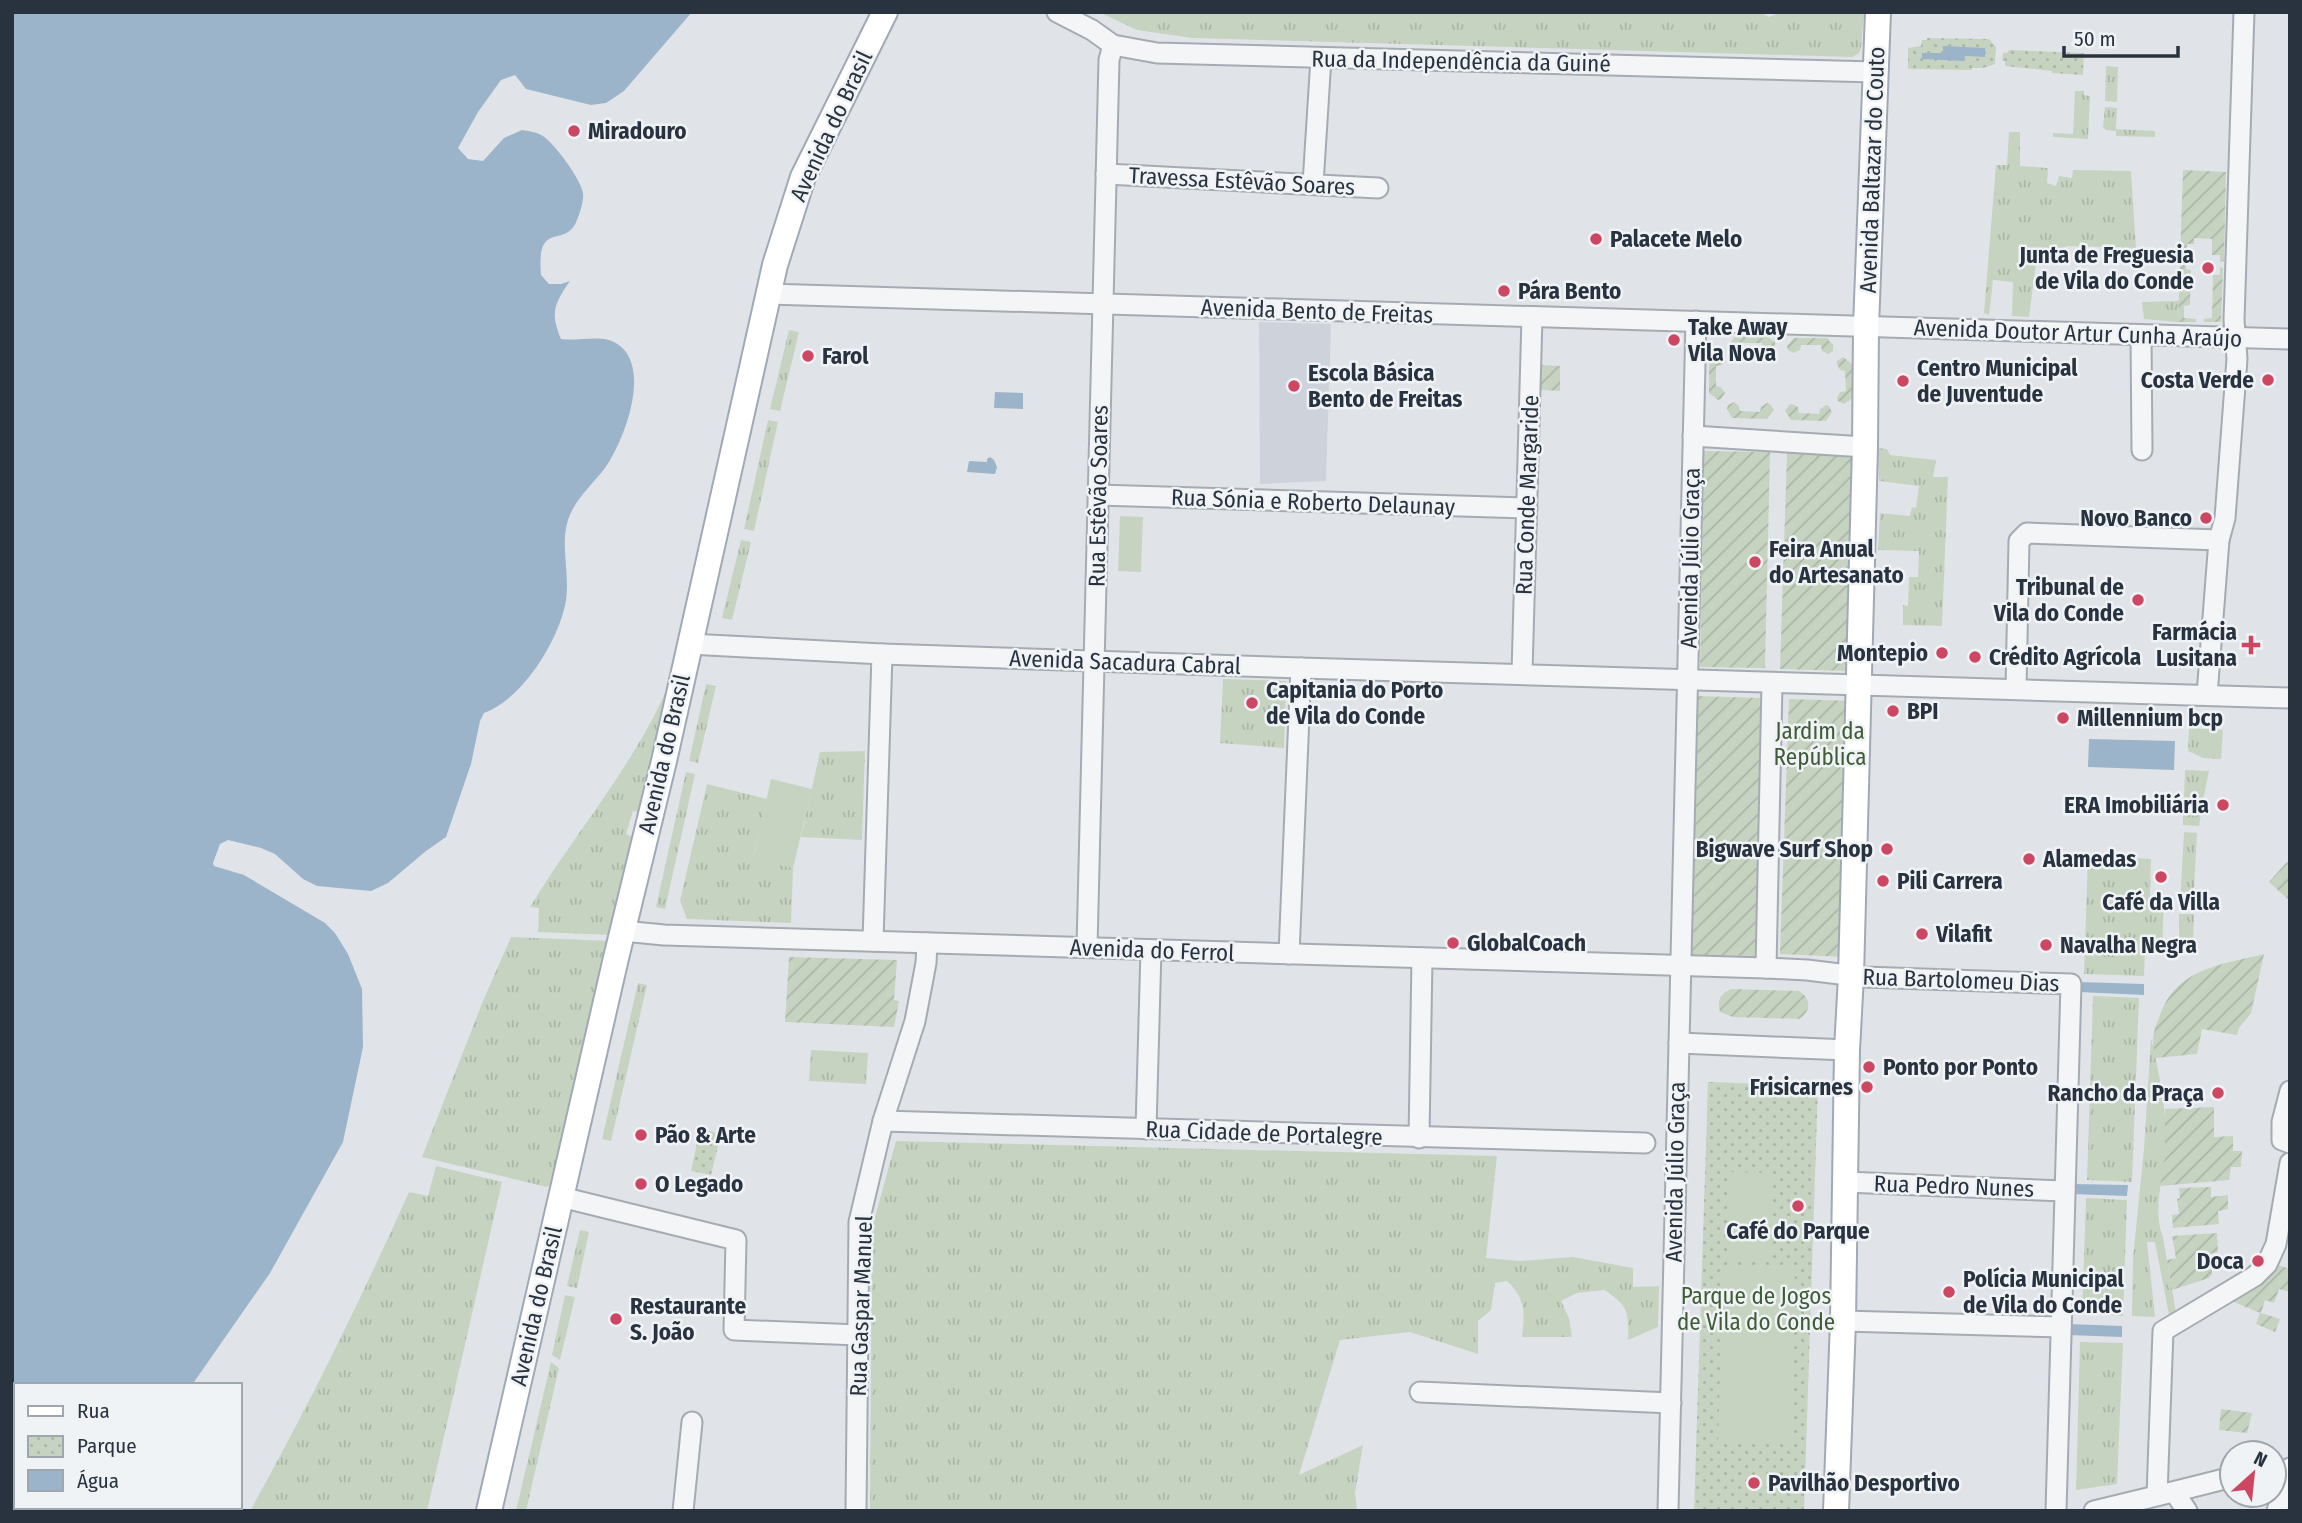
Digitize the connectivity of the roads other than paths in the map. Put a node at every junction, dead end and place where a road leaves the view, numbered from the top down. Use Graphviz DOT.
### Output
graph roads {
  1 [pos="885,12"];
  2 [pos="1057,12"];
  3 [pos="1878,12"];
  4 [pos="2244,12"];
  5 [pos="1114,46"];
  6 [pos="1321,58"];
  7 [pos="1876,72"];
  8 [pos="1106,174"];
  9 [pos="1313,184"];
  10 [pos="1377,188"];
  11 [pos="768,294"];
  12 [pos="1102,305"];
  13 [pos="1532,317"];
  14 [pos="1696,321"];
  15 [pos="1866,327"];
  16 [pos="2141,335"];
  17 [pos="2234,337"];
  18 [pos="2290,340"];
  19 [pos="1693,436"];
  20 [pos="1865,447"];
  21 [pos="2142,450"];
  22 [pos="1098,495"];
  23 [pos="1527,508"];
  24 [pos="2219,540"];
  25 [pos="689,644"];
  26 [pos="882,654"];
  27 [pos="1094,660"];
  28 [pos="1301,668"];
  29 [pos="1522,673"];
  30 [pos="1686,680"];
  31 [pos="1772,683"];
  32 [pos="1858,685"];
  33 [pos="2016,688"];
  34 [pos="2207,695"];
  35 [pos="2290,698"];
  36 [pos="623,932"];
  37 [pos="873,941"];
  38 [pos="927,943"];
  39 [pos="1087,947"];
  40 [pos="1151,950"];
  41 [pos="1289,954"];
  42 [pos="1423,958"];
  43 [pos="1681,966"];
  44 [pos="1766,968"];
  45 [pos="1851,976"];
  46 [pos="1679,1043"];
  47 [pos="1847,1050"];
  48 [pos="2290,1091"];
  49 [pos="883,1121"];
  50 [pos="1146,1129"];
  51 [pos="1419,1138"];
  52 [pos="1645,1143"];
  53 [pos="2290,1143"];
  54 [pos="2290,1163"];
  55 [pos="1844,1182"];
  56 [pos="2064,1191"];
  57 [pos="561,1197"];
  58 [pos="1843,1321"];
  59 [pos="2061,1327"];
  60 [pos="859,1335"];
  61 [pos="1420,1392"];
  62 [pos="1671,1403"];
  63 [pos="692,1422"];
  64 [pos="2289,1469"];
  65 [pos="2218,1481"];
  66 [pos="2166,1494"];
  67 [pos="489,1511"];
  68 [pos="683,1511"];
  69 [pos="856,1511"];
  70 [pos="1668,1511"];
  71 [pos="1836,1511"];
  72 [pos="2056,1511"];
  73 [pos="2094,1511"];
  74 [pos="2187,1511"];
  75 [pos="2277,1511"];
  1 -- 11 [label="main road, Avenida do Brasil"];
  2 -- 5 [label="street, Rua da Independência da Guiné"];
  3 -- 7 [label="main road, Avenida Baltazar do Couto"];
  4 -- 17 [label="street"];
  5 -- 6 [label="street, Rua da Independência da Guiné"];
  5 -- 8 [label="street, Rua Estêvão Soares"];
  6 -- 7 [label="street, Rua da Independência da Guiné"];
  6 -- 9 [label="street"];
  7 -- 15 [label="main road, Avenida Baltazar do Couto"];
  8 -- 9 [label="street, Travessa Estêvão Soares"];
  8 -- 12 [label="street, Rua Estêvão Soares"];
  9 -- 10 [label="street, Travessa Estêvão Soares"];
  11 -- 12 [label="street, Avenida Bento de Freitas"];
  11 -- 25 [label="main road, Avenida do Brasil"];
  12 -- 13 [label="street, Avenida Bento de Freitas"];
  12 -- 22 [label="street, Rua Estêvão Soares"];
  13 -- 14 [label="street, Avenida Bento de Freitas"];
  13 -- 23 [label="street, Rua Conde Margaride"];
  14 -- 15 [label="street, Avenida Bento de Freitas"];
  14 -- 19 [label="street, Avenida Júlio Graça"];
  15 -- 16 [label="street, Avenida Doutor Artur Cunha Araújo"];
  15 -- 20 [label="main road"];
  16 -- 17 [label="street, Avenida Doutor Artur Cunha Araújo"];
  16 -- 21 [label="street"];
  17 -- 18 [label="street, Avenida Doutor Artur Cunha Araújo"];
  17 -- 24 [label="street"];
  19 -- 20 [label="street, Avenida Júlio Graça"];
  19 -- 30 [label="street, Avenida Júlio Graça"];
  20 -- 32 [label="main road"];
  22 -- 23 [label="street, Rua Sónia e Roberto Delaunay"];
  22 -- 27 [label="street, Rua Estêvão Soares"];
  23 -- 29 [label="street, Rua Conde Margaride"];
  24 -- 33 [label="street"];
  24 -- 34 [label="street"];
  25 -- 26 [label="street, Avenida Sacadura Cabral"];
  25 -- 36 [label="main road, Avenida do Brasil"];
  26 -- 27 [label="street, Avenida Sacadura Cabral"];
  26 -- 37 [label="street"];
  27 -- 28 [label="street, Avenida Sacadura Cabral"];
  27 -- 39 [label="street, Rua Estêvão Soares"];
  28 -- 29 [label="street, Avenida Sacadura Cabral"];
  28 -- 41 [label="street"];
  29 -- 30 [label="street, Avenida Sacadura Cabral"];
  30 -- 31 [label="street, Avenida Júlio Graça"];
  30 -- 43 [label="street, Avenida Júlio Graça"];
  31 -- 32 [label="street, Avenida Júlio Graça"];
  31 -- 44 [label="street"];
  32 -- 33 [label="street, Avenida Júlio Graça"];
  32 -- 45 [label="main road"];
  33 -- 34 [label="street, Avenida Júlio Graça"];
  34 -- 35 [label="street, Avenida Júlio Graça"];
  36 -- 37 [label="street, Avenida do Ferrol"];
  36 -- 57 [label="main road, Avenida do Brasil"];
  37 -- 38 [label="street, Avenida do Ferrol"];
  38 -- 39 [label="street, Avenida do Ferrol"];
  38 -- 49 [label="street, Rua Gaspar Manuel"];
  39 -- 40 [label="street, Avenida do Ferrol"];
  40 -- 41 [label="street, Avenida do Ferrol"];
  40 -- 50 [label="street"];
  41 -- 42 [label="street, Avenida do Ferrol"];
  42 -- 43 [label="street, Avenida do Ferrol"];
  42 -- 51 [label="street"];
  43 -- 44 [label="street"];
  43 -- 46 [label="street, Avenida Júlio Graça"];
  44 -- 45 [label="street"];
  45 -- 47 [label="main road"];
  45 -- 56 [label="street, Rua Bartolomeu Dias"];
  46 -- 47 [label="street"];
  46 -- 62 [label="street, Avenida Júlio Graça"];
  47 -- 55 [label="main road"];
  48 -- 53 [label="street"];
  49 -- 50 [label="street, Rua Cidade de Portalegre"];
  49 -- 60 [label="street, Rua Gaspar Manuel"];
  50 -- 51 [label="street, Rua Cidade de Portalegre"];
  51 -- 52 [label="street, Rua Cidade de Portalegre"];
  54 -- 66 [label="street"];
  55 -- 56 [label="street, Rua Pedro Nunes"];
  55 -- 58 [label="main road"];
  56 -- 59 [label="street"];
  57 -- 60 [label="street"];
  57 -- 67 [label="main road, Avenida do Brasil"];
  58 -- 59 [label="street"];
  58 -- 71 [label="main road"];
  59 -- 72 [label="street"];
  60 -- 69 [label="street, Rua Gaspar Manuel"];
  61 -- 62 [label="street"];
  62 -- 70 [label="street, Avenida Júlio Graça"];
  63 -- 68 [label="street"];
  64 -- 75 [label="street"];
  65 -- 66 [label="street"];
  66 -- 73 [label="street"];
  66 -- 74 [label="street"];
}
